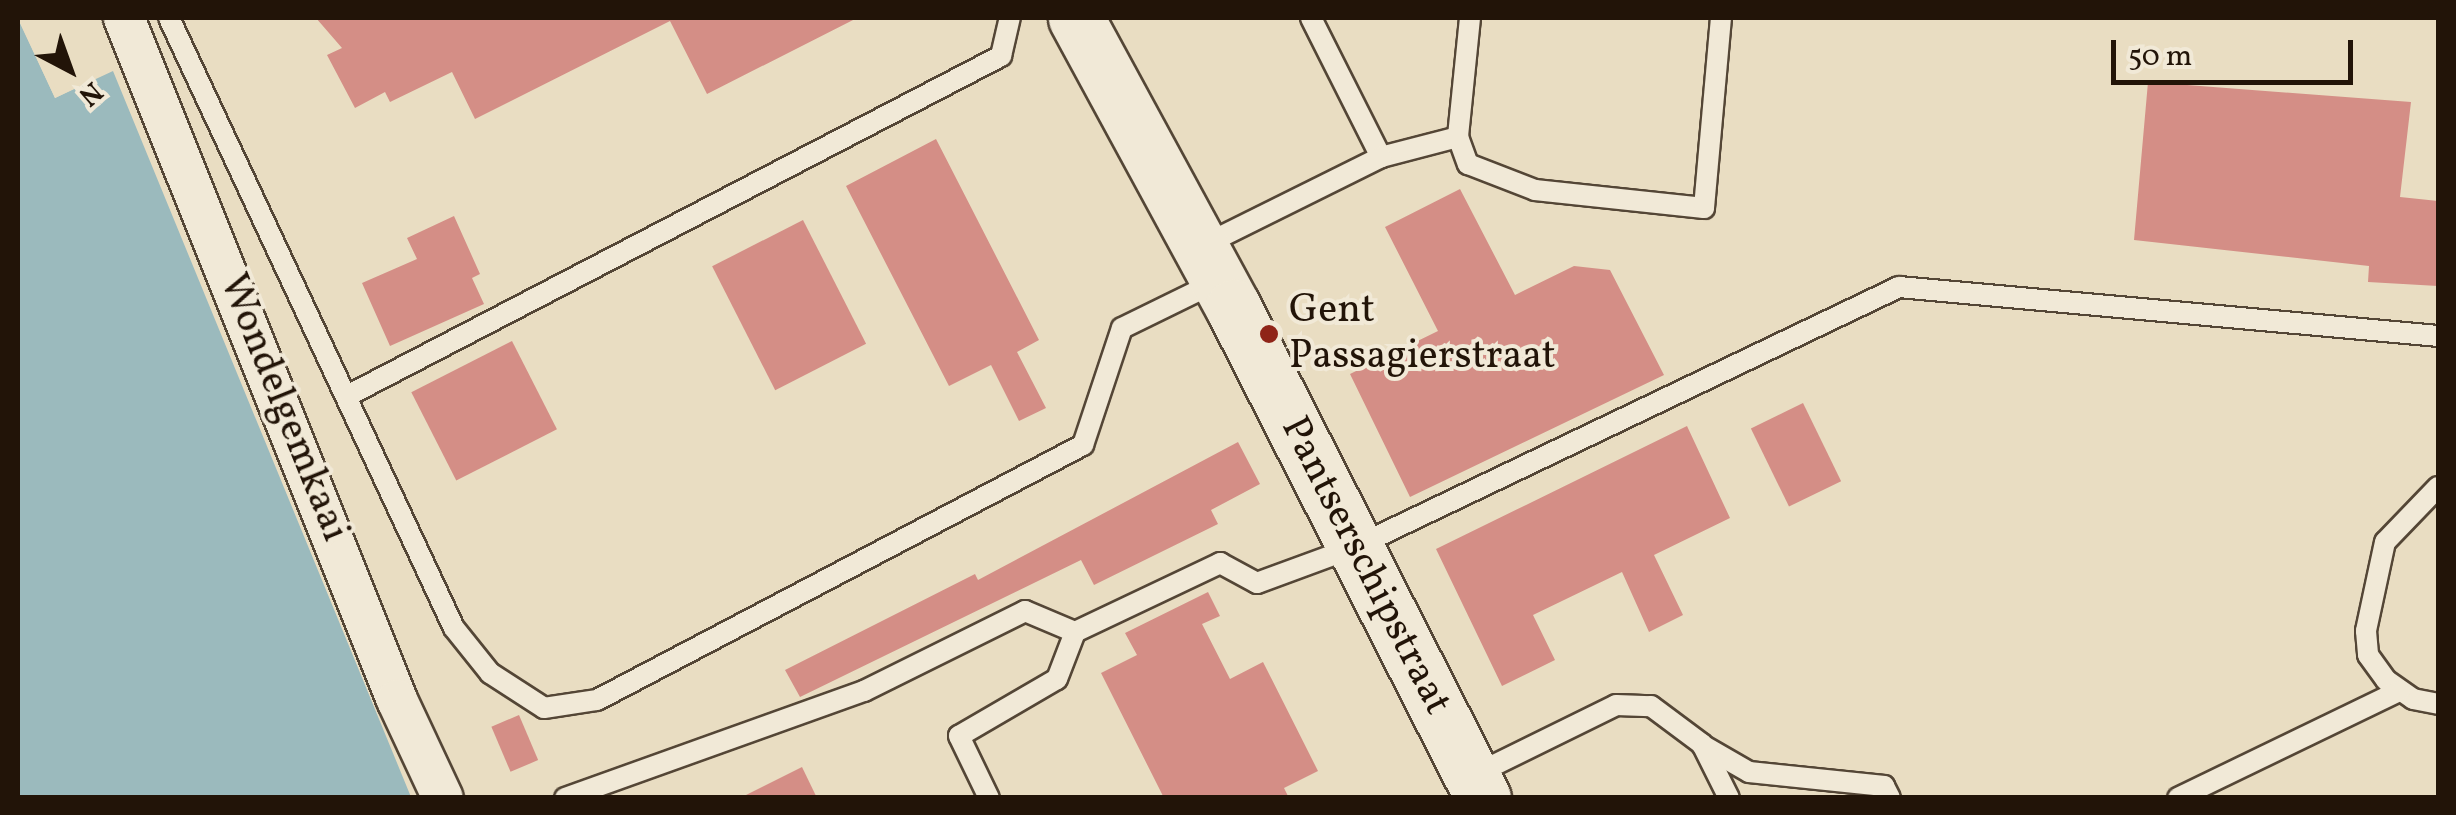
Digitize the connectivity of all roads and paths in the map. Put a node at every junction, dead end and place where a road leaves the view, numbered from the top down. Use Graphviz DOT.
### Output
graph roads {
  1 [pos="124,18"];
  2 [pos="169,18"];
  3 [pos="1010,18"];
  4 [pos="1076,18"];
  5 [pos="1312,18"];
  6 [pos="1470,18"];
  7 [pos="1722,18"];
  8 [pos="1458,137"];
  9 [pos="1381,157"];
  10 [pos="1209,264"];
  11 [pos="2438,336"];
  12 [pos="349,395"];
  13 [pos="2438,487"];
  14 [pos="1355,547"];
  15 [pos="1076,632"];
  16 [pos="2399,690"];
  17 [pos="2438,704"];
  18 [pos="1702,744"];
  19 [pos="1478,787"];
  20 [pos="443,798"];
  21 [pos="565,798"];
  22 [pos="989,798"];
  23 [pos="1728,798"];
  24 [pos="1890,798"];
  25 [pos="2178,798"];
  1 -- 20 [label="street, Wondelgemkaai"];
  2 -- 12 [label="lane"];
  3 -- 12 [label="lane"];
  4 -- 10 [label="main road, Pantserschipstraat"];
  5 -- 9 [label="lane"];
  6 -- 8 [label="lane"];
  7 -- 8 [label="lane"];
  8 -- 9 [label="lane"];
  9 -- 10 [label="lane"];
  10 -- 12 [label="lane"];
  10 -- 14 [label="main road, Pantserschipstraat"];
  11 -- 14 [label="lane"];
  13 -- 16 [label="lane"];
  14 -- 15 [label="lane"];
  14 -- 19 [label="main road, Pantserschipstraat"];
  15 -- 21 [label="lane"];
  15 -- 22 [label="lane"];
  16 -- 17 [label="lane"];
  16 -- 25 [label="lane"];
  18 -- 19 [label="lane"];
  18 -- 23 [label="lane"];
  18 -- 24 [label="lane"];
}
